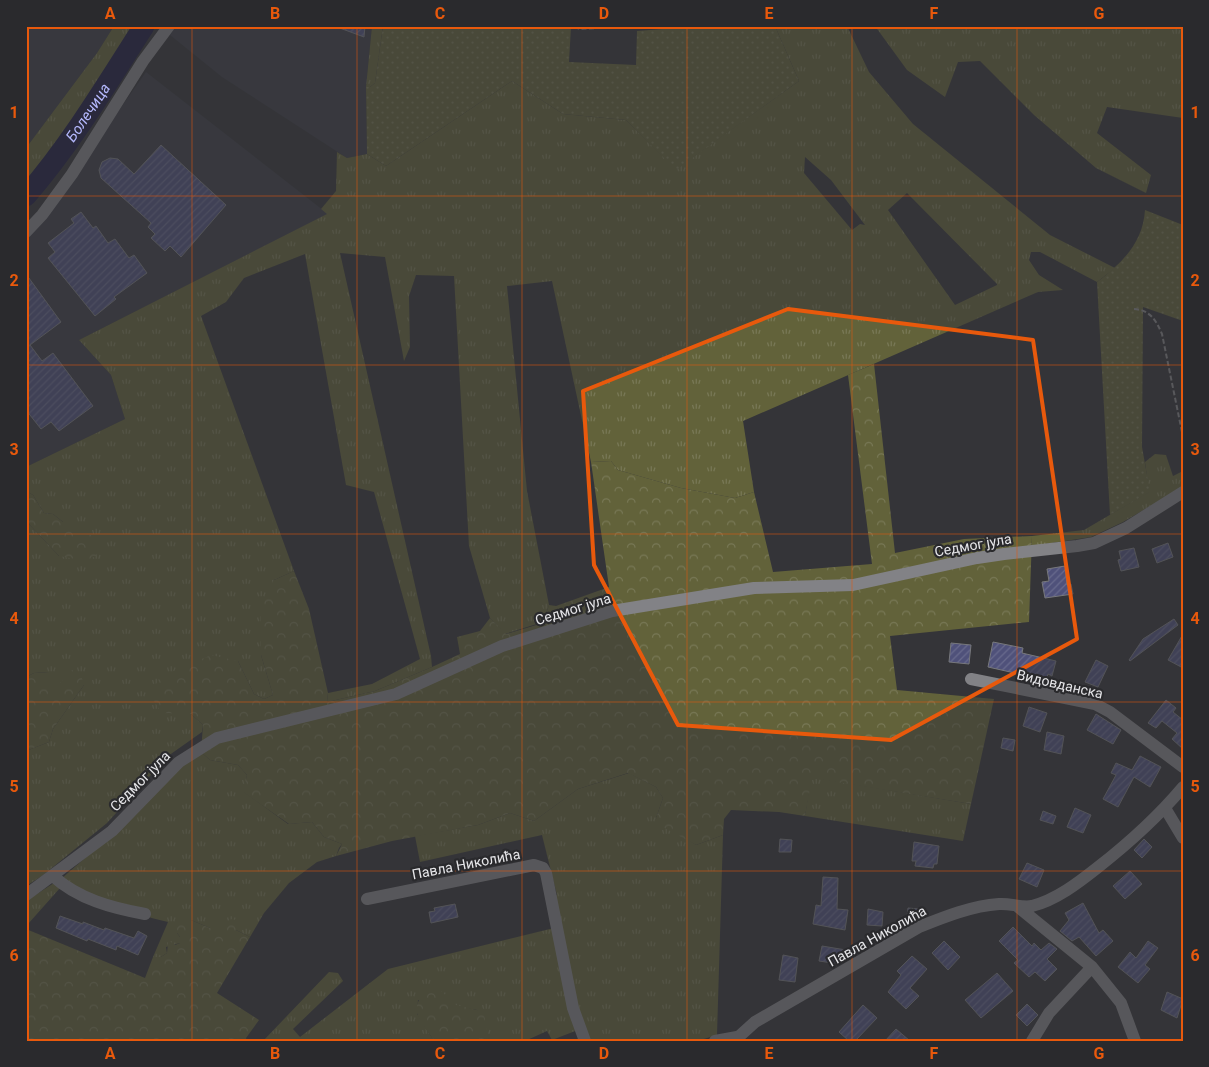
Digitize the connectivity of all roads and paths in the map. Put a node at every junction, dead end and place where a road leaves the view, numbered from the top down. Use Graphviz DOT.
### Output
graph roads {
  1 [pos="169,26"];
  2 [pos="574,26"];
  3 [pos="633,26"];
  4 [pos="26,232"];
  5 [pos="1134,309"];
  6 [pos="1183,437"];
  7 [pos="1183,492"];
  8 [pos="971,679"];
  9 [pos="1183,767"];
  10 [pos="1183,787"];
  11 [pos="1166,808"];
  12 [pos="1183,838"];
  13 [pos="53,876"];
  14 [pos="26,895"];
  15 [pos="367,899"];
  16 [pos="1017,906"];
  17 [pos="145,914"];
  18 [pos="1092,967"];
  19 [pos="736,1039"];
  20 [pos="585,1041"];
  21 [pos="715,1041"];
  22 [pos="1032,1041"];
  23 [pos="1135,1041"];
  1 -- 4 [label="street"];
  2 -- 3 [label="path"];
  5 -- 6 [label="path"];
  7 -- 13 [label="street, Седмог јула"];
  8 -- 9 [label="street, Видовданска"];
  10 -- 11 [label="street, Павла Николића"];
  11 -- 12 [label="street"];
  11 -- 16 [label="street, Павла Николића"];
  13 -- 14 [label="street, Седмог јула"];
  13 -- 17 [label="street"];
  15 -- 20 [label="street, Павла Николића"];
  16 -- 18 [label="street"];
  16 -- 19 [label="street, Павла Николића"];
  18 -- 22 [label="street"];
  18 -- 23 [label="street"];
  19 -- 21 [label="street, Павла Николића"];
}
